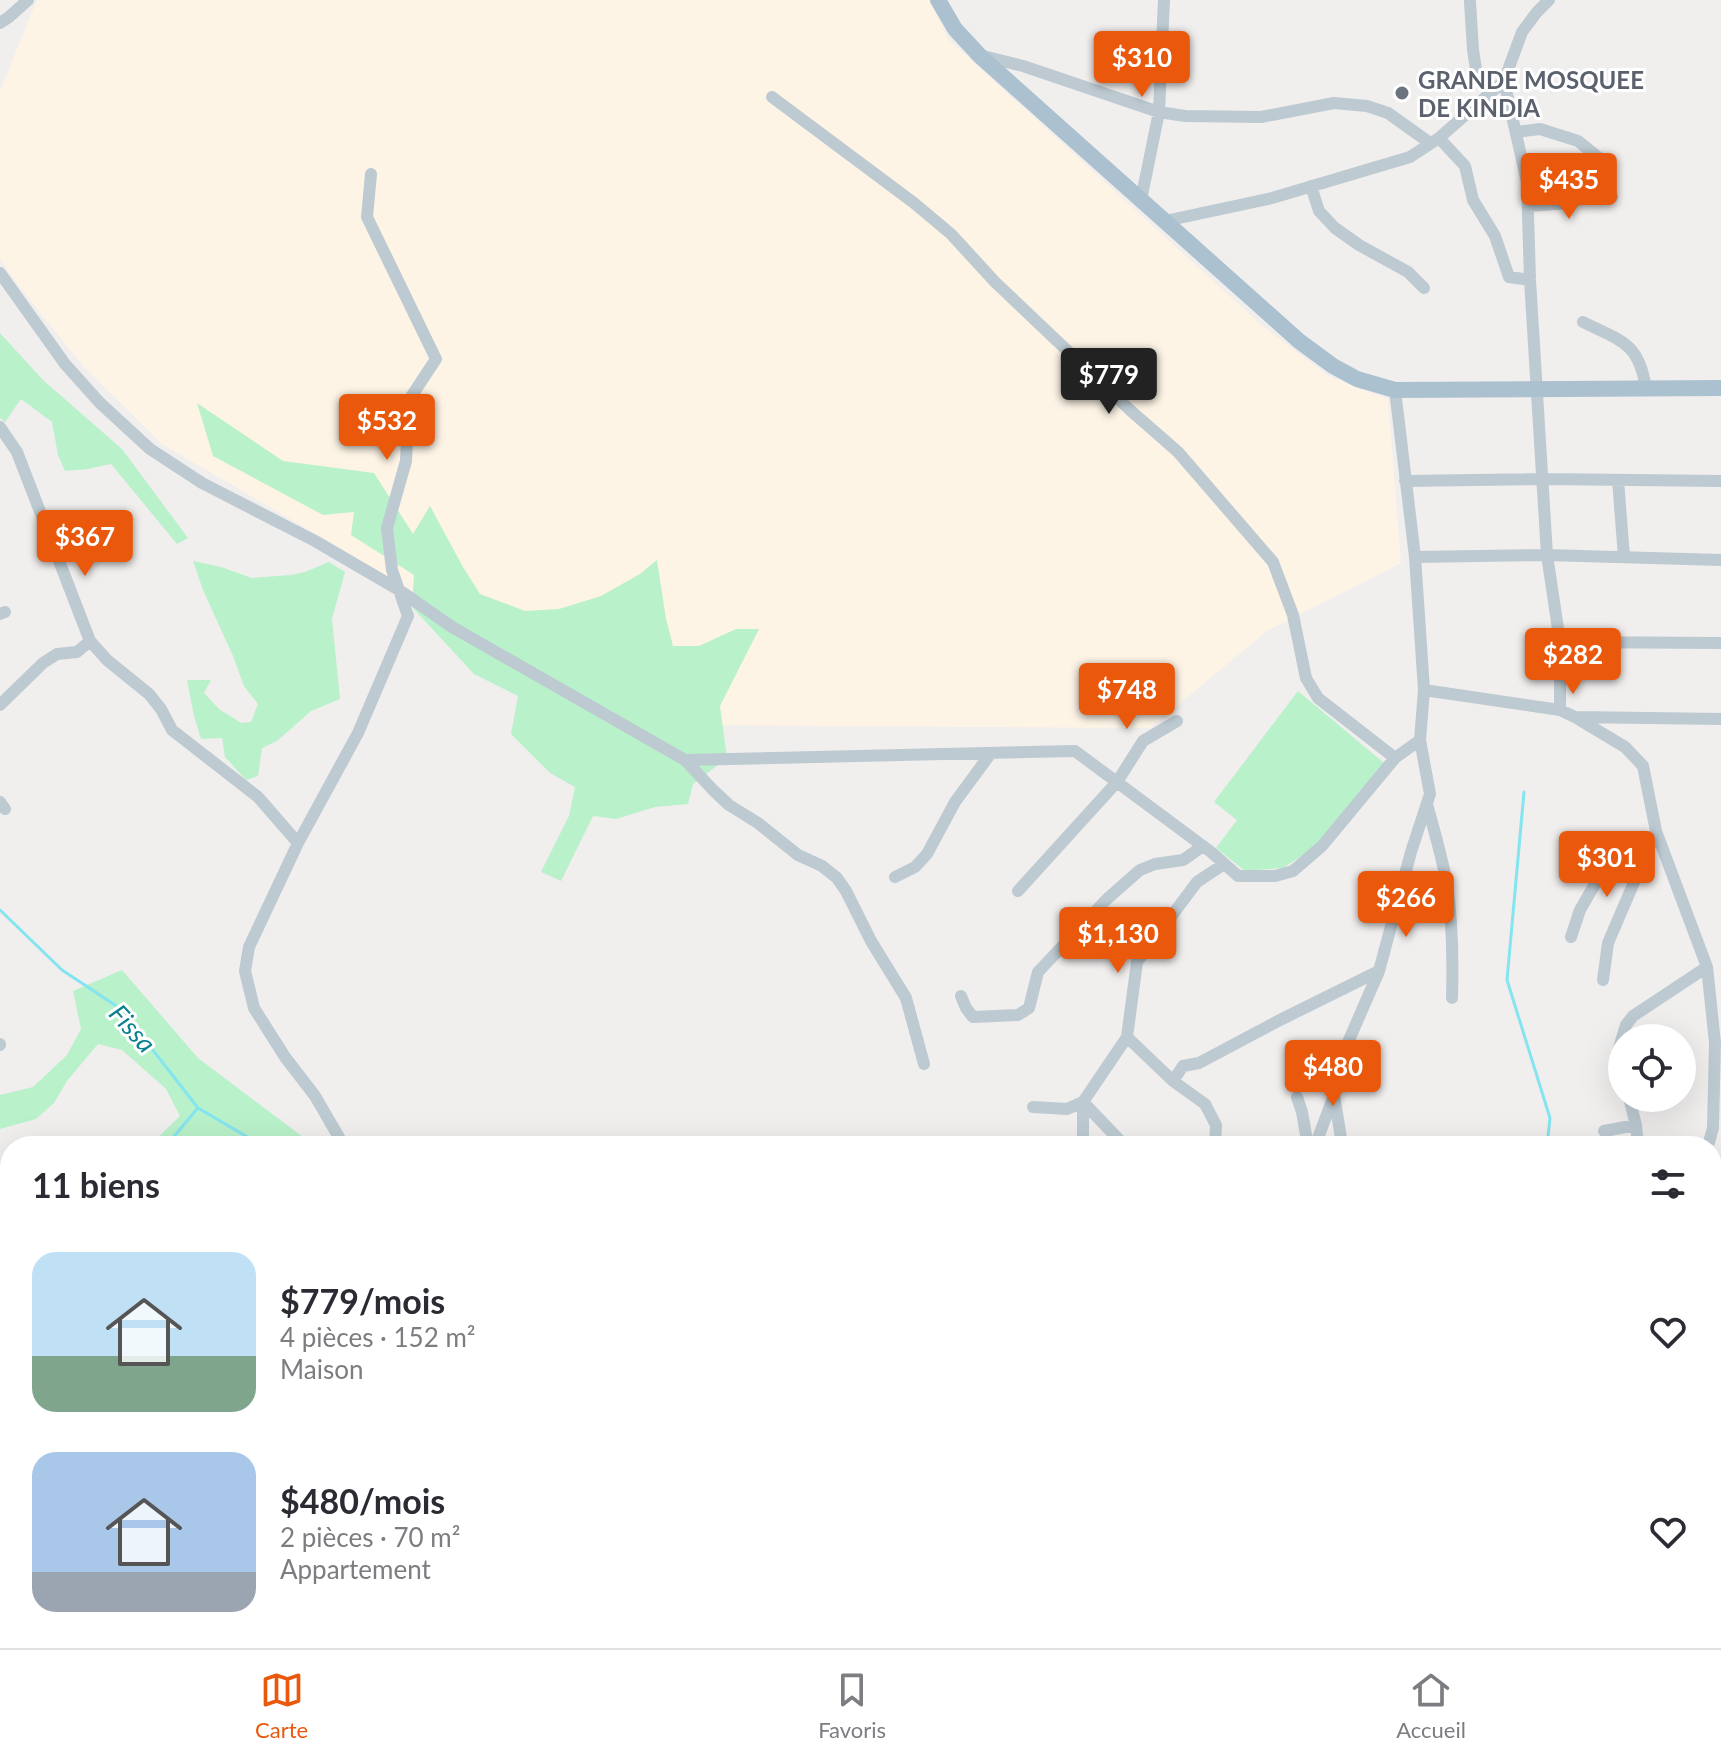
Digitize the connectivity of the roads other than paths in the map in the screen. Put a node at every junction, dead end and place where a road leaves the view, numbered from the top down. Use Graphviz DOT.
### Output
graph roads {
  1 [pos="28,0"];
  2 [pos="938,0"];
  3 [pos="1164,0"];
  4 [pos="1549,0"];
  5 [pos="1470,2"];
  6 [pos="0,23"];
  7 [pos="980,56"];
  8 [pos="1504,81"];
  9 [pos="1491,93"];
  10 [pos="772,97"];
  11 [pos="1159,112"];
  12 [pos="1516,132"];
  13 [pos="1434,141"];
  14 [pos="1599,158"];
  15 [pos="371,174"];
  16 [pos="1311,186"];
  17 [pos="1612,197"];
  18 [pos="1141,200"];
  19 [pos="1528,206"];
  20 [pos="1165,221"];
  21 [pos="0,273"];
  22 [pos="1530,280"];
  23 [pos="1424,288"];
  24 [pos="1583,322"];
  25 [pos="1721,388"];
  26 [pos="1646,389"];
  27 [pos="1395,390"];
  28 [pos="1537,390"];
  29 [pos="0,427"];
  30 [pos="1544,479"];
  31 [pos="1618,480"];
  32 [pos="1405,481"];
  33 [pos="1721,481"];
  34 [pos="1547,555"];
  35 [pos="1415,557"];
  36 [pos="1624,557"];
  37 [pos="1721,560"];
  38 [pos="399,590"];
  39 [pos="90,641"];
  40 [pos="1560,642"];
  41 [pos="1721,643"];
  42 [pos="1424,690"];
  43 [pos="0,705"];
  44 [pos="1560,710"];
  45 [pos="1575,717"];
  46 [pos="1721,719"];
  47 [pos="1177,721"];
  48 [pos="1420,740"];
  49 [pos="991,753"];
  50 [pos="1395,758"];
  51 [pos="685,760"];
  52 [pos="1117,782"];
  53 [pos="1427,804"];
  54 [pos="1656,831"];
  55 [pos="298,843"];
  56 [pos="1203,846"];
  57 [pos="1649,846"];
  58 [pos="1224,864"];
  59 [pos="895,877"];
  60 [pos="1018,891"];
  61 [pos="1571,937"];
  62 [pos="1707,967"];
  63 [pos="1379,971"];
  64 [pos="1603,980"];
  65 [pos="961,996"];
  66 [pos="1452,998"];
  67 [pos="1627,1024"];
  68 [pos="1127,1037"];
  69 [pos="924,1064"];
  70 [pos="1173,1081"];
  71 [pos="1334,1095"];
  72 [pos="1297,1097"];
  73 [pos="1083,1102"];
  74 [pos="1033,1107"];
  75 [pos="1302,1112"];
  76 [pos="1633,1112"];
  77 [pos="1323,1124"];
  78 [pos="1636,1125"];
  79 [pos="1604,1131"];
  80 [pos="338,1136"];
  81 [pos="1083,1136"];
  82 [pos="1115,1136"];
  83 [pos="1215,1136"];
  84 [pos="1306,1136"];
  85 [pos="1319,1136"];
  86 [pos="1336,1136"];
  87 [pos="1342,1136"];
  88 [pos="1637,1136"];
  89 [pos="1711,1136"];
  1 -- 6 [label="street"];
  2 -- 7 [label="main road"];
  3 -- 11 [label="street"];
  4 -- 8 [label="street"];
  5 -- 9 [label="street"];
  7 -- 11 [label="street"];
  7 -- 18 [label="main road"];
  8 -- 9 [label="street"];
  8 -- 12 [label="street"];
  9 -- 13 [label="street"];
  10 -- 50 [label="street"];
  11 -- 13 [label="street"];
  11 -- 18 [label="street"];
  12 -- 14 [label="street"];
  12 -- 19 [label="street"];
  13 -- 16 [label="street"];
  13 -- 22 [label="street"];
  15 -- 38 [label="street"];
  16 -- 20 [label="street"];
  16 -- 23 [label="street"];
  17 -- 19 [label="street"];
  18 -- 20 [label="main road"];
  19 -- 22 [label="street"];
  20 -- 27 [label="main road"];
  21 -- 38 [label="street"];
  22 -- 28 [label="street"];
  24 -- 26 [label="street"];
  25 -- 26 [label="main road"];
  26 -- 28 [label="main road"];
  27 -- 28 [label="main road"];
  27 -- 32 [label="street"];
  28 -- 30 [label="street"];
  29 -- 39 [label="street"];
  30 -- 31 [label="street"];
  30 -- 32 [label="street"];
  30 -- 34 [label="street"];
  31 -- 33 [label="street"];
  31 -- 36 [label="street"];
  32 -- 35 [label="street"];
  34 -- 35 [label="street"];
  34 -- 36 [label="street"];
  34 -- 40 [label="street"];
  35 -- 42 [label="street"];
  36 -- 37 [label="street"];
  38 -- 51 [label="street"];
  38 -- 55 [label="street"];
  39 -- 43 [label="street"];
  39 -- 55 [label="street"];
  40 -- 41 [label="street"];
  40 -- 44 [label="street"];
  42 -- 44 [label="street"];
  42 -- 48 [label="street"];
  44 -- 45 [label="street"];
  45 -- 46 [label="street"];
  45 -- 54 [label="street"];
  47 -- 52 [label="street"];
  48 -- 50 [label="street"];
  48 -- 53 [label="street"];
  49 -- 51 [label="street"];
  49 -- 52 [label="street"];
  49 -- 59 [label="street"];
  50 -- 58 [label="street"];
  51 -- 69 [label="street"];
  52 -- 56 [label="street"];
  52 -- 60 [label="street"];
  53 -- 63 [label="street"];
  53 -- 66 [label="street"];
  54 -- 57 [label="street"];
  54 -- 62 [label="street"];
  55 -- 80 [label="street"];
  56 -- 58 [label="street"];
  56 -- 65 [label="street"];
  57 -- 61 [label="street"];
  57 -- 64 [label="street"];
  58 -- 68 [label="street"];
  62 -- 67 [label="street"];
  62 -- 89 [label="street"];
  63 -- 70 [label="street"];
  63 -- 71 [label="street"];
  68 -- 70 [label="street"];
  68 -- 73 [label="street"];
  70 -- 83 [label="street"];
  71 -- 77 [label="street"];
  71 -- 87 [label="street"];
  72 -- 75 [label="street"];
  73 -- 74 [label="street"];
  73 -- 81 [label="street"];
  73 -- 82 [label="street"];
  75 -- 77 [label="street"];
  75 -- 84 [label="street"];
  76 -- 78 [label="street"];
  77 -- 85 [label="street"];
  77 -- 86 [label="street"];
  78 -- 79 [label="street"];
  78 -- 88 [label="street"];
}
